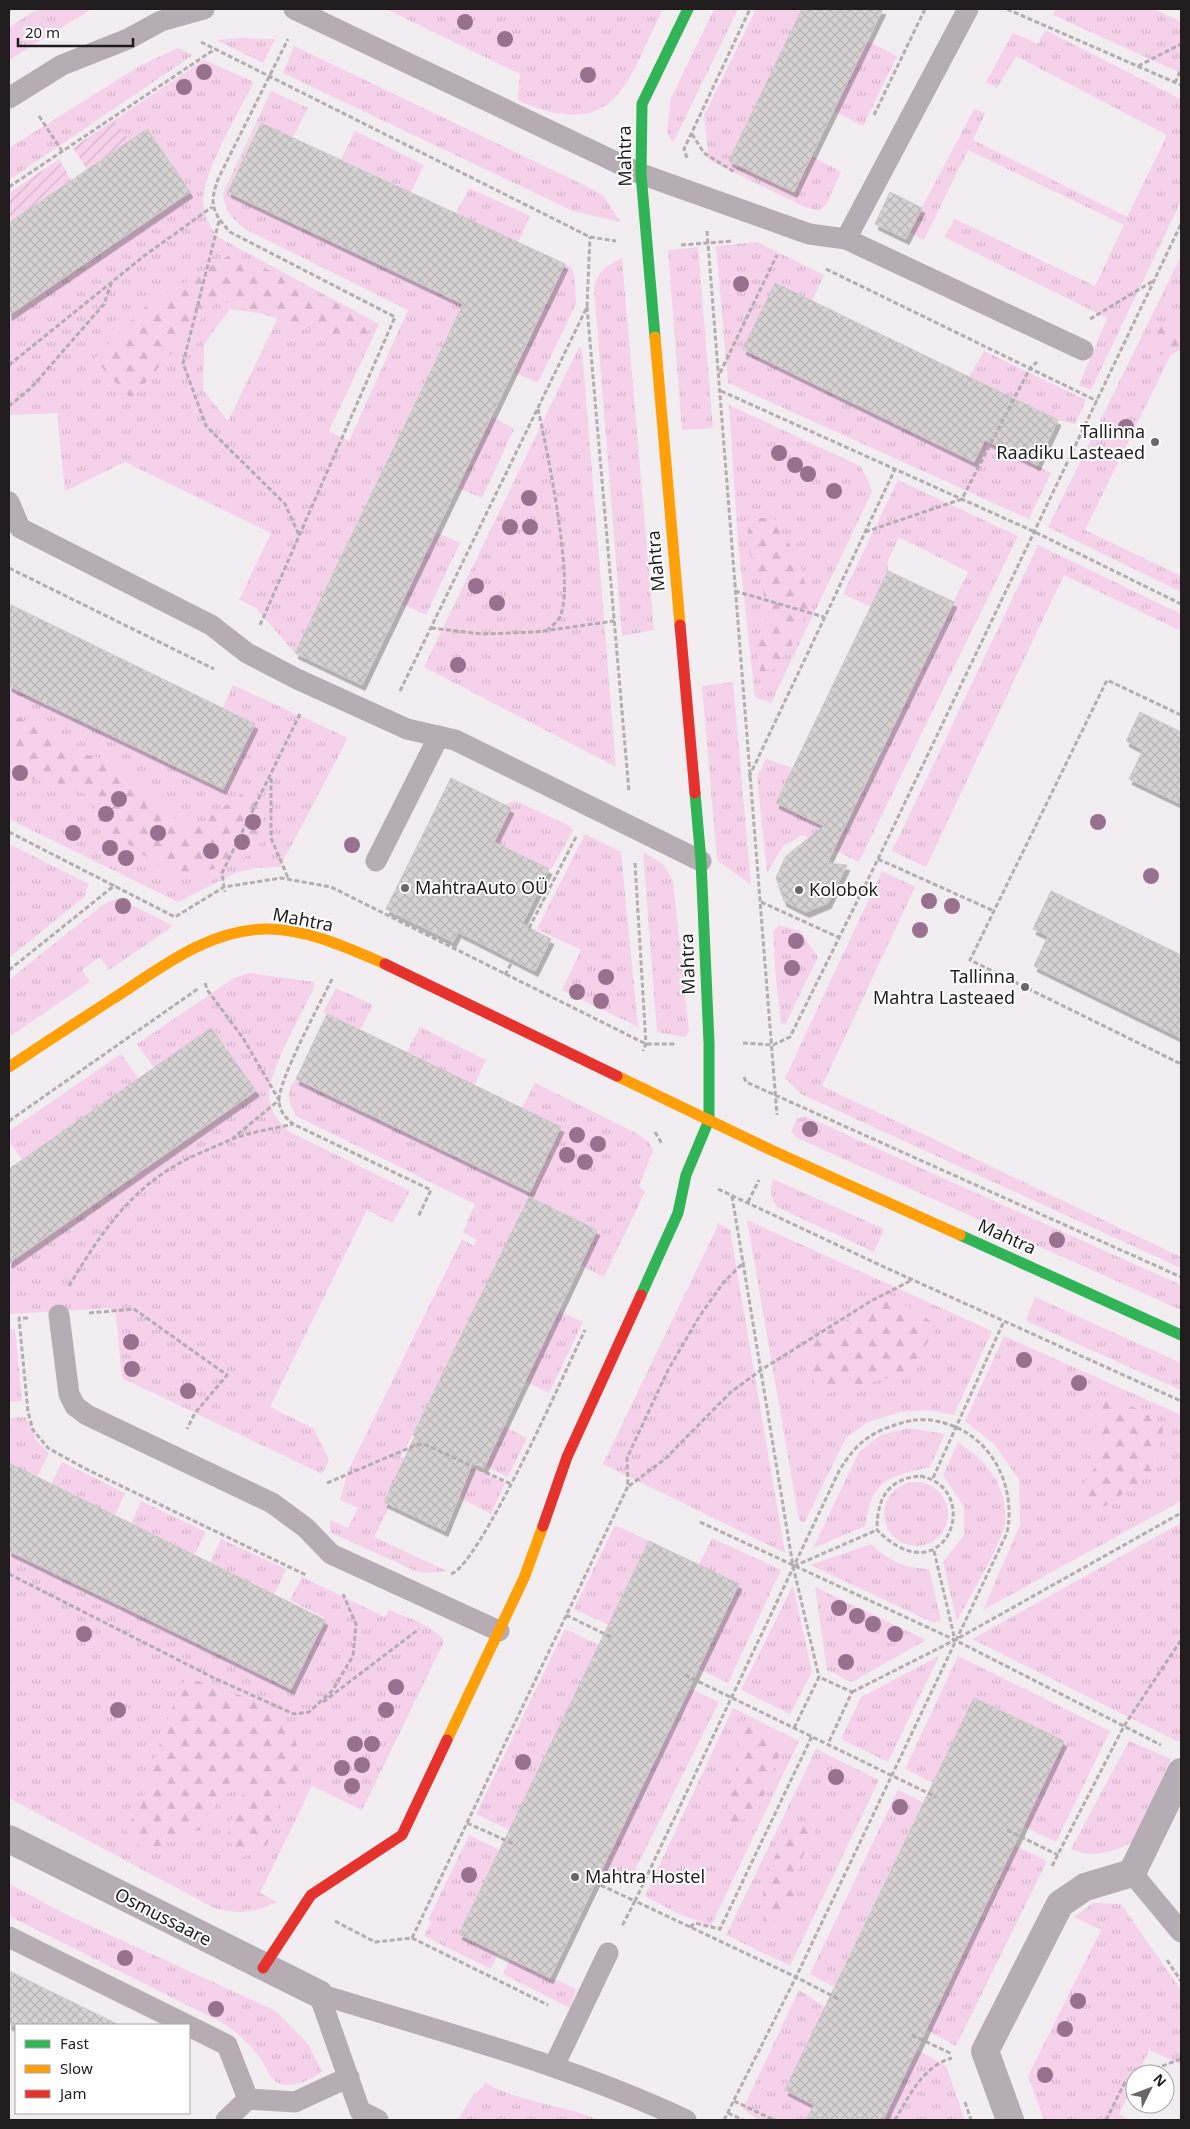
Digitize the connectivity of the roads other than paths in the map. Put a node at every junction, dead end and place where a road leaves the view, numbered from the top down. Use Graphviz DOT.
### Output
graph roads {
  1 [pos="204,9"];
  2 [pos="688,9"];
  3 [pos="968,9"];
  4 [pos="297,10"];
  5 [pos="15,94"];
  6 [pos="641,174"];
  7 [pos="846,239"];
  8 [pos="1083,350"];
  9 [pos="9,502"];
  10 [pos="439,736"];
  11 [pos="376,862"];
  12 [pos="701,862"];
  13 [pos="9,1067"];
  14 [pos="709,1120"];
  15 [pos="59,1314"];
  16 [pos="1181,1335"];
  17 [pos="499,1631"];
  18 [pos="1181,1772"];
  19 [pos="9,1839"];
  20 [pos="1132,1872"];
  21 [pos="1181,1932"];
  22 [pos="9,1937"];
  23 [pos="608,1953"];
  24 [pos="263,1968"];
  25 [pos="319,1994"];
  26 [pos="184,2024"];
  27 [pos="190,2027"];
  28 [pos="554,2066"];
  29 [pos="349,2076"];
  30 [pos="248,2099"];
  31 [pos="366,2117"];
  32 [pos="226,2120"];
  33 [pos="686,2120"];
  34 [pos="1010,2120"];
  1 -- 5 [label="lane"];
  2 -- 6 [label="street, Mahtra"];
  3 -- 7 [label="lane"];
  4 -- 6 [label="lane"];
  6 -- 7 [label="lane"];
  6 -- 12 [label="street, Mahtra"];
  7 -- 8 [label="lane"];
  9 -- 10 [label="lane"];
  10 -- 11 [label="lane"];
  10 -- 12 [label="lane"];
  12 -- 14 [label="street, Mahtra"];
  13 -- 14 [label="street, Mahtra"];
  14 -- 16 [label="street, Mahtra"];
  14 -- 17 [label="street"];
  15 -- 17 [label="lane"];
  17 -- 24 [label="street"];
  18 -- 20 [label="street"];
  19 -- 24 [label="street, Osmussaare"];
  20 -- 21 [label="lane"];
  20 -- 34 [label="street"];
  22 -- 26 [label="lane"];
  23 -- 28 [label="lane"];
  24 -- 25 [label="street, Osmussaare"];
  25 -- 28 [label="lane"];
  25 -- 29 [label="lane"];
  27 -- 30 [label="lane"];
  28 -- 33 [label="lane"];
  29 -- 30 [label="lane"];
  29 -- 31 [label="lane"];
  30 -- 32 [label="lane"];
}
